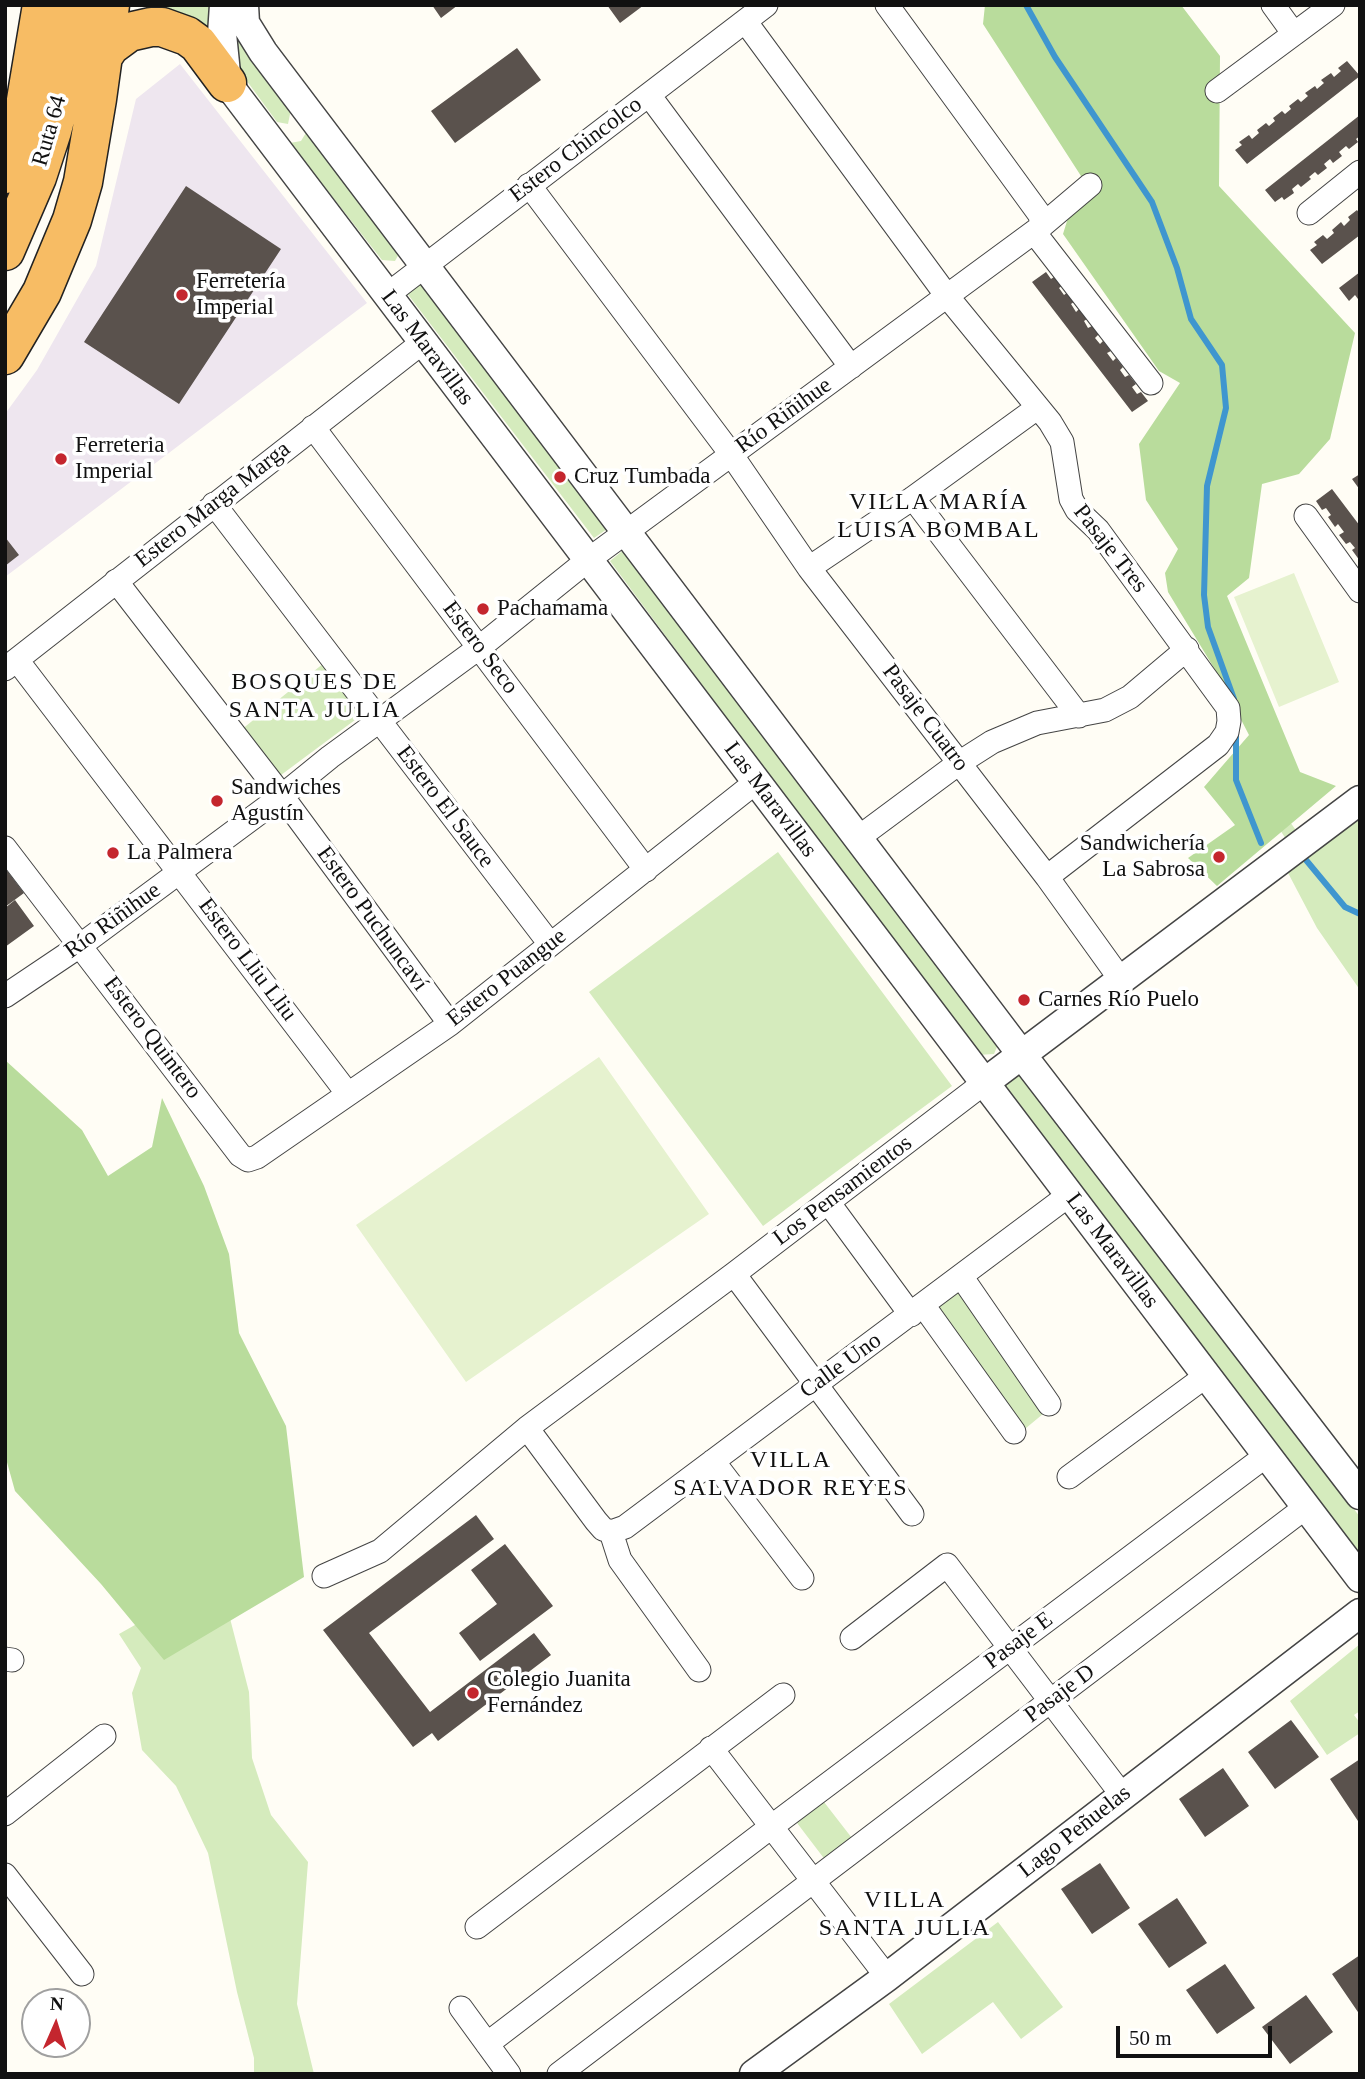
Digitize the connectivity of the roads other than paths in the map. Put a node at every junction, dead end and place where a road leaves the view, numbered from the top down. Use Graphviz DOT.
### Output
graph roads {
  1 [pos="41,5"];
  2 [pos="77,5"];
  3 [pos="110,5"];
  4 [pos="224,5"];
  5 [pos="244,5"];
  6 [pos="766,5"];
  7 [pos="887,5"];
  8 [pos="1273,5"];
  9 [pos="1333,5"];
  10 [pos="745,22"];
  11 [pos="1294,34"];
  12 [pos="104,55"];
  13 [pos="227,83"];
  14 [pos="1217,91"];
  15 [pos="649,95"];
  16 [pos="306,108"];
  17 [pos="270,140"];
  18 [pos="1360,172"];
  19 [pos="5,174"];
  20 [pos="529,185"];
  21 [pos="1090,185"];
  22 [pos="1309,213"];
  23 [pos="1038,229"];
  24 [pos="5,251"];
  25 [pos="425,265"];
  26 [pos="387,295"];
  27 [pos="947,296"];
  28 [pos="423,342"];
  29 [pos="5,355"];
  30 [pos="851,367"];
  31 [pos="1151,383"];
  32 [pos="1037,408"];
  33 [pos="313,427"];
  34 [pos="732,454"];
  35 [pos="913,498"];
  36 [pos="214,504"];
  37 [pos="1306,516"];
  38 [pos="626,532"];
  39 [pos="588,560"];
  40 [pos="809,568"];
  41 [pos="116,580"];
  42 [pos="1360,591"];
  43 [pos="480,647"];
  44 [pos="1187,649"];
  45 [pos="11,665"];
  46 [pos="1079,716"];
  47 [pos="380,721"];
  48 [pos="959,763"];
  49 [pos="756,782"];
  50 [pos="282,796"];
  51 [pos="1360,800"];
  52 [pos="858,838"];
  53 [pos="5,848"];
  54 [pos="646,870"];
  55 [pos="180,872"];
  56 [pos="1047,877"];
  57 [pos="550,944"];
  58 [pos="81,945"];
  59 [pos="1121,980"];
  60 [pos="5,996"];
  61 [pos="450,1024"];
  62 [pos="1022,1055"];
  63 [pos="984,1083"];
  64 [pos="348,1094"];
  65 [pos="248,1160"];
  66 [pos="1069,1195"];
  67 [pos="828,1202"];
  68 [pos="734,1274"];
  69 [pos="961,1276"];
  70 [pos="917,1310"];
  71 [pos="1206,1376"];
  72 [pos="817,1384"];
  73 [pos="1049,1404"];
  74 [pos="527,1429"];
  75 [pos="1014,1432"];
  76 [pos="1266,1455"];
  77 [pos="713,1461"];
  78 [pos="1069,1477"];
  79 [pos="1360,1495"];
  80 [pos="1306,1507"];
  81 [pos="912,1514"];
  82 [pos="611,1532"];
  83 [pos="324,1576"];
  84 [pos="802,1578"];
  85 [pos="1360,1578"];
  86 [pos="1360,1613"];
  87 [pos="852,1638"];
  88 [pos="1010,1648"];
  89 [pos="699,1670"];
  90 [pos="783,1695"];
  91 [pos="1050,1701"];
  92 [pos="104,1735"];
  93 [pos="711,1748"];
  94 [pos="1122,1796"];
  95 [pos="5,1814"];
  96 [pos="771,1827"];
  97 [pos="5,1875"];
  98 [pos="813,1880"];
  99 [pos="477,1927"];
  100 [pos="82,1974"];
  101 [pos="887,1977"];
  102 [pos="461,2008"];
  103 [pos="487,2044"];
  104 [pos="509,2074"];
  105 [pos="559,2074"];
  106 [pos="754,2074"];
  1 -- 19 [label="highway, Ruta 64"];
  2 -- 24 [label="highway, Ruta 64"];
  3 -- 12 [label="highway"];
  4 -- 13 [label="street"];
  5 -- 16 [label="street, Las Maravillas"];
  6 -- 10 [label="street, Estero Chincolco"];
  7 -- 23 [label="street"];
  8 -- 11 [label="street"];
  9 -- 11 [label="street"];
  10 -- 15 [label="street, Estero Chincolco"];
  10 -- 27 [label="street, Pasaje Tres"];
  11 -- 14 [label="street"];
  12 -- 13 [label="highway"];
  12 -- 29 [label="highway"];
  13 -- 17 [label="street, Las Maravillas"];
  15 -- 20 [label="street, Estero Chincolco"];
  15 -- 30 [label="street"];
  16 -- 17 [label="street"];
  16 -- 25 [label="street, Las Maravillas"];
  17 -- 26 [label="street, Las Maravillas"];
  18 -- 22 [label="street"];
  20 -- 25 [label="street, Estero Chincolco"];
  20 -- 34 [label="street, Pasaje Cuatro"];
  21 -- 23 [label="street, Río Riñihue"];
  23 -- 27 [label="street, Río Riñihue"];
  23 -- 31 [label="street"];
  25 -- 26 [label="street, Estero Chincolco"];
  25 -- 38 [label="street, Las Maravillas"];
  26 -- 28 [label="street, Las Maravillas"];
  27 -- 30 [label="street, Río Riñihue"];
  27 -- 32 [label="street, Pasaje Tres"];
  28 -- 33 [label="street, Estero Marga Marga"];
  28 -- 39 [label="street, Las Maravillas"];
  30 -- 34 [label="street, Río Riñihue"];
  32 -- 35 [label="street"];
  32 -- 44 [label="street, Pasaje Tres"];
  33 -- 36 [label="street, Estero Marga Marga"];
  33 -- 43 [label="street, Estero Seco"];
  34 -- 38 [label="street, Río Riñihue"];
  34 -- 40 [label="street, Pasaje Cuatro"];
  35 -- 40 [label="street"];
  35 -- 46 [label="street"];
  36 -- 41 [label="street, Estero Marga Marga"];
  36 -- 47 [label="street, Estero El Sauce"];
  37 -- 42 [label="street"];
  38 -- 39 [label="street, Río Riñihue"];
  38 -- 52 [label="street, Las Maravillas"];
  39 -- 43 [label="street, Río Riñihue"];
  39 -- 49 [label="street, Las Maravillas"];
  40 -- 48 [label="street, Pasaje Cuatro"];
  41 -- 45 [label="street, Estero Marga Marga"];
  41 -- 50 [label="street, Estero Puchuncaví"];
  43 -- 47 [label="street, Río Riñihue"];
  43 -- 54 [label="street, Estero Seco"];
  44 -- 46 [label="street"];
  44 -- 56 [label="street, Pasaje Tres"];
  45 -- 55 [label="street, Estero Lliu Lliu"];
  46 -- 48 [label="street"];
  47 -- 50 [label="street, Río Riñihue"];
  47 -- 57 [label="street, Estero El Sauce"];
  48 -- 52 [label="street"];
  48 -- 56 [label="street, Pasaje Cuatro"];
  49 -- 54 [label="street, Estero Puangue"];
  49 -- 63 [label="street, Las Maravillas"];
  50 -- 55 [label="street, Río Riñihue"];
  50 -- 61 [label="street, Estero Puchuncaví"];
  51 -- 59 [label="street, Los Pensamientos"];
  52 -- 62 [label="street, Las Maravillas"];
  53 -- 58 [label="street, Estero Quintero"];
  54 -- 57 [label="street, Estero Puangue"];
  55 -- 58 [label="street, Río Riñihue"];
  55 -- 64 [label="street, Estero Lliu Lliu"];
  56 -- 59 [label="street, Pasaje Cuatro"];
  57 -- 61 [label="street, Estero Puangue"];
  58 -- 60 [label="street, Río Riñihue"];
  58 -- 65 [label="street, Estero Quintero"];
  59 -- 62 [label="street, Los Pensamientos"];
  61 -- 64 [label="street, Estero Puangue"];
  62 -- 63 [label="street, Los Pensamientos"];
  62 -- 79 [label="street, Las Maravillas"];
  63 -- 66 [label="street, Las Maravillas"];
  63 -- 67 [label="street, Los Pensamientos"];
  64 -- 65 [label="street, Estero Puangue"];
  66 -- 69 [label="street, Calle Uno"];
  66 -- 71 [label="street, Las Maravillas"];
  67 -- 68 [label="street, Los Pensamientos"];
  67 -- 70 [label="street"];
  68 -- 72 [label="street"];
  68 -- 74 [label="street, Los Pensamientos"];
  69 -- 70 [label="street, Calle Uno"];
  69 -- 73 [label="street"];
  70 -- 72 [label="street, Calle Uno"];
  70 -- 75 [label="street"];
  71 -- 76 [label="street, Las Maravillas"];
  71 -- 78 [label="street"];
  72 -- 77 [label="street, Calle Uno"];
  72 -- 81 [label="street"];
  74 -- 82 [label="street"];
  74 -- 83 [label="street, Los Pensamientos"];
  76 -- 80 [label="street, Las Maravillas"];
  76 -- 88 [label="street, Pasaje E"];
  77 -- 82 [label="street, Calle Uno"];
  77 -- 84 [label="street"];
  80 -- 85 [label="street, Las Maravillas"];
  80 -- 91 [label="street, Pasaje D"];
  82 -- 89 [label="street"];
  86 -- 94 [label="street, Lago Peñuelas"];
  87 -- 88 [label="street"];
  88 -- 91 [label="street"];
  88 -- 96 [label="street, Pasaje E"];
  90 -- 93 [label="street"];
  91 -- 94 [label="street"];
  91 -- 98 [label="street, Pasaje D"];
  92 -- 95 [label="street"];
  93 -- 96 [label="street"];
  93 -- 99 [label="street"];
  94 -- 101 [label="street, Lago Peñuelas"];
  96 -- 98 [label="street"];
  96 -- 103 [label="street, Pasaje E"];
  97 -- 100 [label="street"];
  98 -- 101 [label="street"];
  98 -- 105 [label="street, Pasaje D"];
  101 -- 106 [label="street, Lago Peñuelas"];
  102 -- 103 [label="street"];
  103 -- 104 [label="street"];
}
